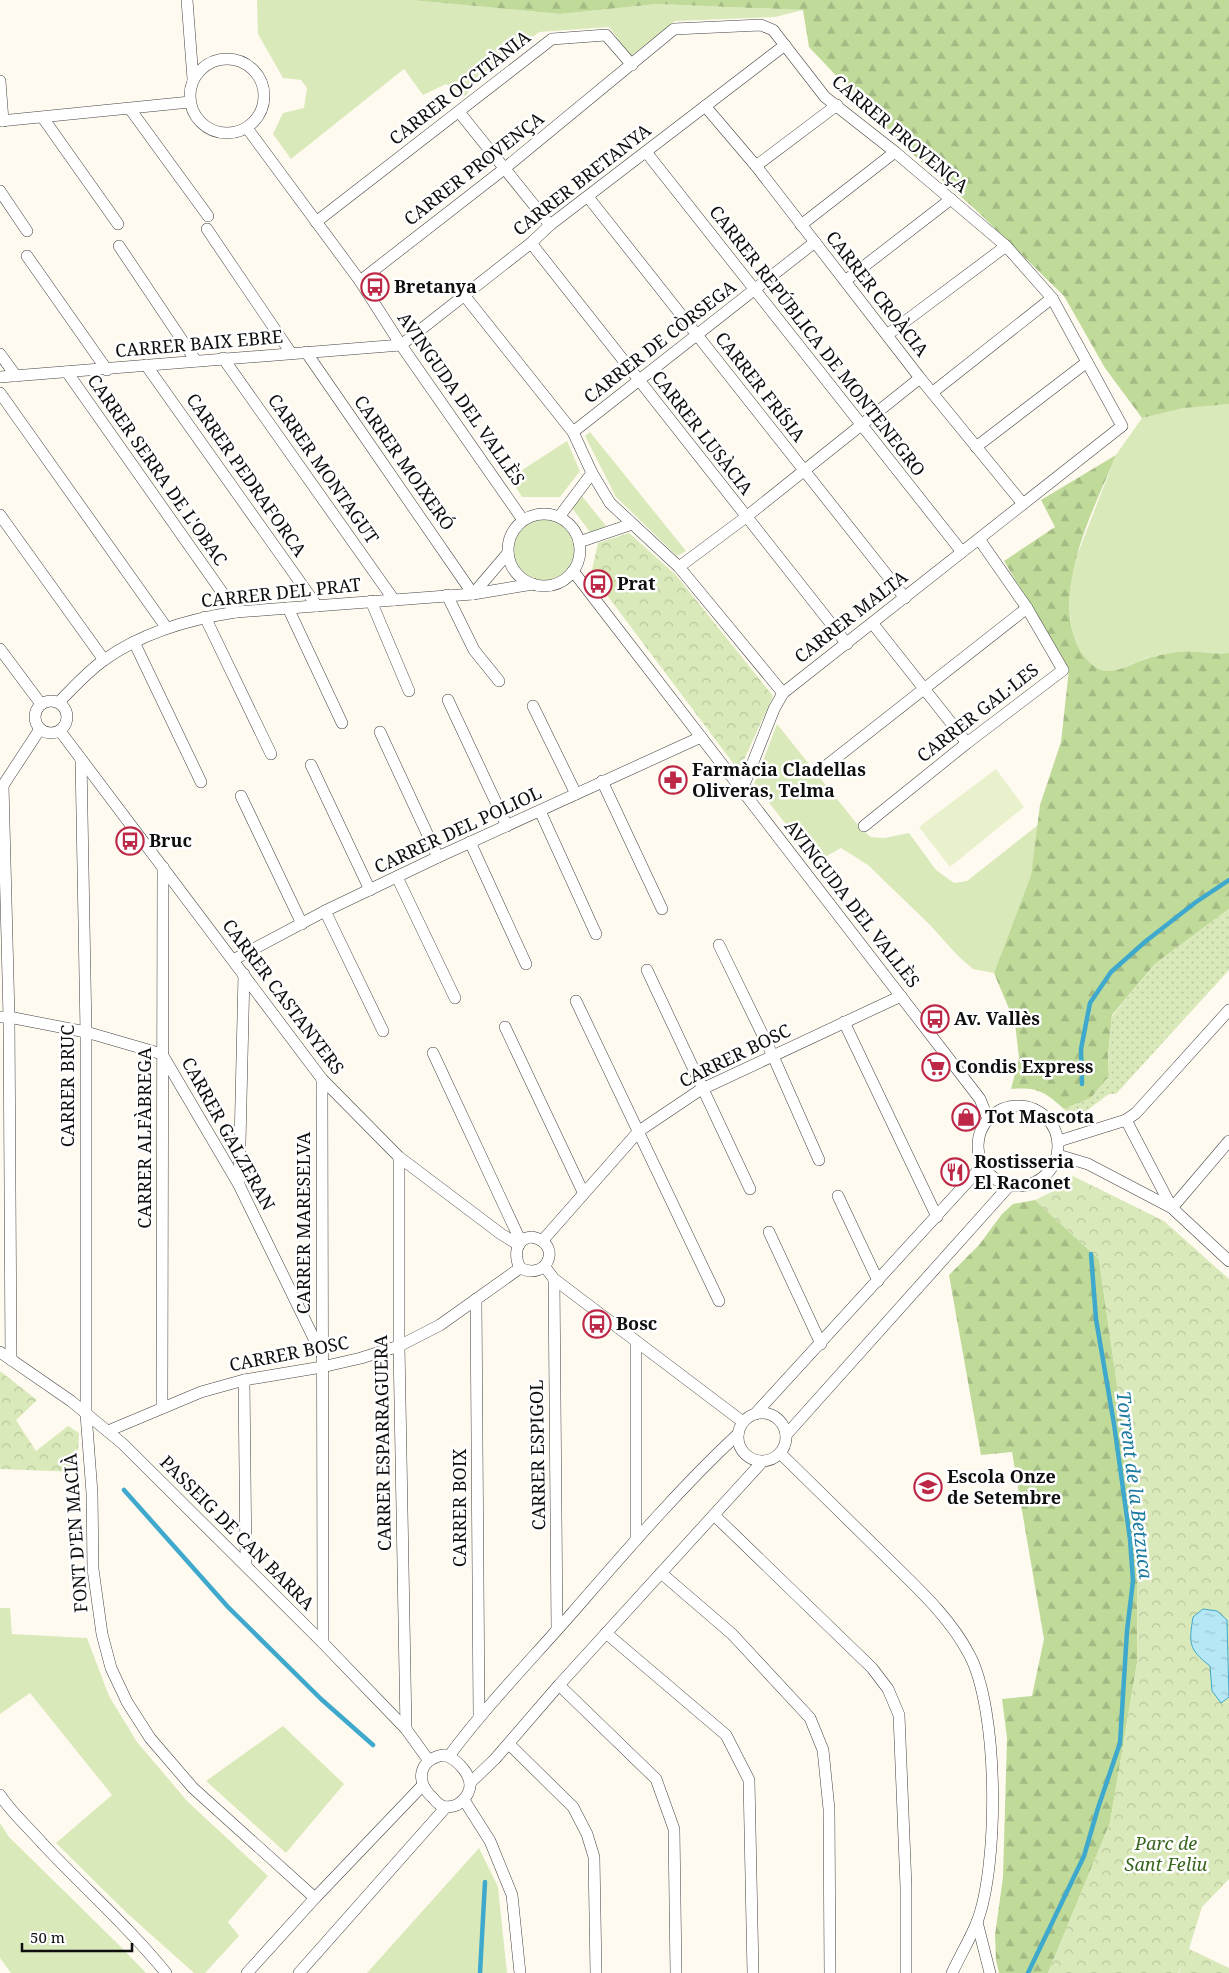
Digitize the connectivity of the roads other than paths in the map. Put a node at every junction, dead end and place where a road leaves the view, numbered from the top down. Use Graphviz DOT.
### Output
graph roads {
  1 [pos="187,0"];
  2 [pos="785,45"];
  3 [pos="632,65"];
  4 [pos="193,79"];
  5 [pos="0,81"];
  6 [pos="190,102"];
  7 [pos="837,105"];
  8 [pos="705,106"];
  9 [pos="130,109"];
  10 [pos="459,112"];
  11 [pos="43,118"];
  12 [pos="2,121"];
  13 [pos="247,128"];
  14 [pos="646,152"];
  15 [pos="896,152"];
  16 [pos="756,166"];
  17 [pos="504,169"];
  18 [pos="0,192"];
  19 [pos="588,197"];
  20 [pos="950,199"];
  21 [pos="208,216"];
  22 [pos="316,222"];
  23 [pos="118,224"];
  24 [pos="550,225"];
  25 [pos="801,225"];
  26 [pos="207,229"];
  27 [pos="27,231"];
  28 [pos="815,242"];
  29 [pos="531,243"];
  30 [pos="119,246"];
  31 [pos="1006,246"];
  32 [pos="27,256"];
  33 [pos="360,281"];
  34 [pos="845,281"];
  35 [pos="754,290"];
  36 [pos="464,295"];
  37 [pos="1052,298"];
  38 [pos="697,335"];
  39 [pos="887,335"];
  40 [pos="401,345"];
  41 [pos="306,352"];
  42 [pos="0,354"];
  43 [pos="291,354"];
  44 [pos="222,358"];
  45 [pos="196,361"];
  46 [pos="1087,362"];
  47 [pos="146,365"];
  48 [pos="107,370"];
  49 [pos="67,372"];
  50 [pos="16,376"];
  51 [pos="0,377"];
  52 [pos="920,378"];
  53 [pos="639,381"];
  54 [pos="933,392"];
  55 [pos="0,393"];
  56 [pos="861,425"];
  57 [pos="1122,426"];
  58 [pos="573,432"];
  59 [pos="976,447"];
  60 [pos="803,471"];
  61 [pos="592,473"];
  62 [pos="1023,504"];
  63 [pos="0,515"];
  64 [pos="559,516"];
  65 [pos="746,517"];
  66 [pos="523,520"];
  67 [pos="632,524"];
  68 [pos="979,539"];
  69 [pos="579,542"];
  70 [pos="508,552"];
  71 [pos="962,552"];
  72 [pos="679,567"];
  73 [pos="573,571"];
  74 [pos="533,584"];
  75 [pos="473,594"];
  76 [pos="447,595"];
  77 [pos="905,598"];
  78 [pos="394,600"];
  79 [pos="370,602"];
  80 [pos="318,606"];
  81 [pos="288,608"];
  82 [pos="1027,608"];
  83 [pos="236,612"];
  84 [pos="206,617"];
  85 [pos="872,624"];
  86 [pos="166,627"];
  87 [pos="134,642"];
  88 [pos="848,644"];
  89 [pos="0,649"];
  90 [pos="104,660"];
  91 [pos="499,681"];
  92 [pos="925,689"];
  93 [pos="409,691"];
  94 [pos="783,693"];
  95 [pos="448,700"];
  96 [pos="59,702"];
  97 [pos="41,704"];
  98 [pos="533,706"];
  99 [pos="342,723"];
  100 [pos="40,729"];
  101 [pos="60,730"];
  102 [pos="380,732"];
  103 [pos="701,737"];
  104 [pos="967,742"];
  105 [pos="270,754"];
  106 [pos="81,759"];
  107 [pos="311,764"];
  108 [pos="822,769"];
  109 [pos="201,782"];
  110 [pos="602,782"];
  111 [pos="2,788"];
  112 [pos="742,790"];
  113 [pos="576,794"];
  114 [pos="241,796"];
  115 [pos="540,811"];
  116 [pos="508,826"];
  117 [pos="864,826"];
  118 [pos="470,842"];
  119 [pos="438,857"];
  120 [pos="163,868"];
  121 [pos="396,877"];
  122 [pos="370,890"];
  123 [pos="662,909"];
  124 [pos="325,911"];
  125 [pos="302,924"];
  126 [pos="596,934"];
  127 [pos="719,945"];
  128 [pos="233,960"];
  129 [pos="526,964"];
  130 [pos="647,970"];
  131 [pos="244,974"];
  132 [pos="901,996"];
  133 [pos="455,998"];
  134 [pos="576,1001"];
  135 [pos="1229,1010"];
  136 [pos="4,1017"];
  137 [pos="844,1022"];
  138 [pos="505,1027"];
  139 [pos="383,1031"];
  140 [pos="86,1032"];
  141 [pos="433,1053"];
  142 [pos="162,1054"];
  143 [pos="773,1056"];
  144 [pos="322,1079"];
  145 [pos="704,1088"];
  146 [pos="988,1119"];
  147 [pos="1126,1120"];
  148 [pos="639,1131"];
  149 [pos="1059,1141"];
  150 [pos="1229,1141"];
  151 [pos="1058,1155"];
  152 [pos="399,1157"];
  153 [pos="819,1160"];
  154 [pos="983,1165"];
  155 [pos="239,1185"];
  156 [pos="1009,1186"];
  157 [pos="750,1189"];
  158 [pos="583,1192"];
  159 [pos="838,1196"];
  160 [pos="1172,1208"];
  161 [pos="937,1217"];
  162 [pos="768,1232"];
  163 [pos="543,1240"];
  164 [pos="520,1243"];
  165 [pos="1229,1261"];
  166 [pos="544,1267"];
  167 [pos="520,1268"];
  168 [pos="554,1280"];
  169 [pos="878,1281"];
  170 [pos="476,1298"];
  171 [pos="719,1301"];
  172 [pos="636,1341"];
  173 [pos="821,1344"];
  174 [pos="399,1346"];
  175 [pos="0,1352"];
  176 [pos="322,1355"];
  177 [pos="11,1360"];
  178 [pos="322,1367"];
  179 [pos="244,1380"];
  180 [pos="162,1408"];
  181 [pos="86,1414"];
  182 [pos="755,1414"];
  183 [pos="743,1422"];
  184 [pos="108,1431"];
  185 [pos="738,1434"];
  186 [pos="786,1435"];
  187 [pos="781,1454"];
  188 [pos="762,1462"];
  189 [pos="714,1515"];
  190 [pos="636,1540"];
  191 [pos="246,1565"];
  192 [pos="661,1573"];
  193 [pos="558,1629"];
  194 [pos="606,1633"];
  195 [pos="323,1642"];
  196 [pos="559,1685"];
  197 [pos="479,1716"];
  198 [pos="406,1730"];
  199 [pos="509,1744"];
  200 [pos="449,1756"];
  201 [pos="429,1761"];
  202 [pos="470,1783"];
  203 [pos="422,1786"];
  204 [pos="0,1795"];
  205 [pos="464,1800"];
  206 [pos="446,1807"];
  207 [pos="315,1898"];
  208 [pos="977,1922"];
  209 [pos="166,1973"];
  210 [pos="247,1973"];
  211 [pos="299,1973"];
  212 [pos="520,1973"];
  213 [pos="596,1973"];
  214 [pos="676,1973"];
  215 [pos="753,1973"];
  216 [pos="830,1973"];
  217 [pos="906,1973"];
  218 [pos="952,1973"];
  219 [pos="990,1973"];
  1 -- 4 [label="street"];
  2 -- 3 [label="street, CARRER PROVENÇA"];
  2 -- 7 [label="street, CARRER PROVENÇA"];
  2 -- 8 [label="street, CARRER BRETANYA"];
  3 -- 10 [label="street, CARRER OCCITÀNIA"];
  3 -- 17 [label="street, CARRER PROVENÇA"];
  4 -- 6 [label="street"];
  4 -- 13 [label="street"];
  5 -- 12 [label="street"];
  6 -- 9 [label="street"];
  6 -- 13 [label="street"];
  7 -- 15 [label="street, CARRER PROVENÇA"];
  7 -- 16 [label="street"];
  8 -- 14 [label="street, CARRER BRETANYA"];
  8 -- 16 [label="street, CARRER CROÀCIA"];
  9 -- 11 [label="street"];
  9 -- 21 [label="street"];
  10 -- 17 [label="street"];
  10 -- 22 [label="street, CARRER OCCITÀNIA"];
  11 -- 12 [label="street"];
  11 -- 23 [label="street"];
  13 -- 22 [label="street, AVINGUDA DEL VALLÈS"];
  14 -- 19 [label="street, CARRER BRETANYA"];
  14 -- 35 [label="street, CARRER REPÚBLICA DE MONTENEGRO"];
  15 -- 20 [label="street, CARRER PROVENÇA"];
  15 -- 25 [label="street"];
  16 -- 25 [label="street, CARRER CROÀCIA"];
  17 -- 24 [label="street"];
  17 -- 33 [label="street, CARRER PROVENÇA"];
  18 -- 27 [label="street"];
  19 -- 24 [label="street, CARRER BRETANYA"];
  19 -- 38 [label="street, CARRER FRÍSIA"];
  20 -- 31 [label="street, CARRER PROVENÇA"];
  20 -- 34 [label="street"];
  22 -- 33 [label="street, AVINGUDA DEL VALLÈS"];
  24 -- 29 [label="street, CARRER BRETANYA"];
  25 -- 28 [label="street, CARRER CROÀCIA"];
  26 -- 43 [label="street"];
  28 -- 34 [label="street, CARRER CROÀCIA"];
  28 -- 35 [label="street, CARRER DE CÒRSEGA"];
  29 -- 36 [label="street, CARRER BRETANYA"];
  29 -- 53 [label="street, CARRER LUSÀCIA"];
  30 -- 45 [label="street"];
  31 -- 37 [label="street, CARRER PROVENÇA"];
  31 -- 39 [label="street"];
  32 -- 48 [label="street"];
  33 -- 40 [label="street, AVINGUDA DEL VALLÈS"];
  34 -- 39 [label="street, CARRER CROÀCIA"];
  35 -- 38 [label="street, CARRER DE CÒRSEGA"];
  35 -- 56 [label="street, CARRER REPÚBLICA DE MONTENEGRO"];
  36 -- 40 [label="street, CARRER BRETANYA"];
  36 -- 58 [label="street"];
  37 -- 46 [label="street, CARRER PROVENÇA"];
  37 -- 54 [label="street"];
  38 -- 53 [label="street, CARRER DE CÒRSEGA"];
  38 -- 60 [label="street, CARRER FRÍSIA"];
  39 -- 52 [label="street, CARRER CROÀCIA"];
  40 -- 41 [label="street, CARRER BAIX EBRE"];
  40 -- 66 [label="street, AVINGUDA DEL VALLÈS"];
  41 -- 43 [label="street, CARRER BAIX EBRE"];
  41 -- 75 [label="street, CARRER MOIXERÓ"];
  42 -- 50 [label="street"];
  43 -- 44 [label="street, CARRER BAIX EBRE"];
  44 -- 45 [label="street, CARRER BAIX EBRE"];
  44 -- 78 [label="street, CARRER MONTAGUT"];
  45 -- 47 [label="street, CARRER BAIX EBRE"];
  46 -- 57 [label="street, CARRER PROVENÇA"];
  46 -- 59 [label="street"];
  47 -- 48 [label="street, CARRER BAIX EBRE"];
  47 -- 80 [label="street, CARRER PEDRAFORCA"];
  48 -- 49 [label="street, CARRER BAIX EBRE"];
  49 -- 50 [label="street, CARRER BAIX EBRE"];
  49 -- 83 [label="street, CARRER SERRA DE L'OBAC"];
  50 -- 51 [label="street, CARRER BAIX EBRE"];
  52 -- 54 [label="street, CARRER CROÀCIA"];
  52 -- 56 [label="street"];
  53 -- 58 [label="street, CARRER DE CÒRSEGA"];
  53 -- 65 [label="street, CARRER LUSÀCIA"];
  54 -- 59 [label="street, CARRER CROÀCIA"];
  55 -- 86 [label="street"];
  56 -- 60 [label="street"];
  56 -- 71 [label="street, CARRER REPÚBLICA DE MONTENEGRO"];
  57 -- 62 [label="street, CARRER MALTA"];
  58 -- 61 [label="street"];
  59 -- 62 [label="street, CARRER CROÀCIA"];
  60 -- 65 [label="street"];
  60 -- 77 [label="street, CARRER FRÍSIA"];
  61 -- 64 [label="street"];
  61 -- 67 [label="street"];
  62 -- 68 [label="street, CARRER MALTA"];
  63 -- 90 [label="street"];
  64 -- 66 [label="street"];
  64 -- 69 [label="street"];
  65 -- 72 [label="street"];
  65 -- 88 [label="street, CARRER LUSÀCIA"];
  66 -- 70 [label="street"];
  67 -- 69 [label="street"];
  67 -- 72 [label="street"];
  68 -- 71 [label="street, CARRER MALTA"];
  68 -- 82 [label="street, CARRER GAL·LES"];
  69 -- 73 [label="street"];
  70 -- 74 [label="street"];
  70 -- 75 [label="street"];
  71 -- 77 [label="street, CARRER MALTA"];
  72 -- 94 [label="street"];
  73 -- 74 [label="street"];
  73 -- 103 [label="street, AVINGUDA DEL VALLÈS"];
  74 -- 75 [label="street, CARRER DEL PRAT"];
  75 -- 76 [label="street, CARRER DEL PRAT"];
  76 -- 78 [label="street, CARRER DEL PRAT"];
  76 -- 91 [label="street"];
  77 -- 85 [label="street, CARRER MALTA"];
  78 -- 79 [label="street, CARRER DEL PRAT"];
  79 -- 80 [label="street, CARRER DEL PRAT"];
  79 -- 93 [label="street"];
  80 -- 81 [label="street, CARRER DEL PRAT"];
  81 -- 83 [label="street, CARRER DEL PRAT"];
  81 -- 99 [label="street"];
  82 -- 92 [label="street"];
  82 -- 104 [label="street, CARRER GAL·LES"];
  83 -- 84 [label="street, CARRER DEL PRAT"];
  84 -- 86 [label="street, CARRER DEL PRAT"];
  84 -- 105 [label="street"];
  85 -- 88 [label="street, CARRER MALTA"];
  85 -- 92 [label="street"];
  86 -- 87 [label="street, CARRER DEL PRAT"];
  87 -- 90 [label="street, CARRER DEL PRAT"];
  87 -- 109 [label="street"];
  88 -- 94 [label="street, CARRER MALTA"];
  89 -- 97 [label="street"];
  90 -- 96 [label="street, CARRER DEL PRAT"];
  92 -- 104 [label="street"];
  92 -- 108 [label="street"];
  94 -- 112 [label="street, CARRER MALTA"];
  95 -- 116 [label="street"];
  96 -- 97 [label="street"];
  96 -- 101 [label="street"];
  97 -- 100 [label="street"];
  98 -- 113 [label="street"];
  100 -- 101 [label="street"];
  100 -- 111 [label="street"];
  101 -- 106 [label="street, CARRER CASTANYERS"];
  102 -- 119 [label="street"];
  103 -- 110 [label="street, CARRER DEL POLIOL"];
  103 -- 112 [label="street, AVINGUDA DEL VALLÈS"];
  104 -- 117 [label="street, CARRER GAL·LES"];
  106 -- 120 [label="street, CARRER CASTANYERS"];
  106 -- 140 [label="street, CARRER BRUC"];
  107 -- 122 [label="street"];
  110 -- 113 [label="street, CARRER DEL POLIOL"];
  110 -- 123 [label="street"];
  111 -- 136 [label="street"];
  112 -- 132 [label="street, AVINGUDA DEL VALLÈS"];
  113 -- 115 [label="street, CARRER DEL POLIOL"];
  114 -- 125 [label="street"];
  115 -- 116 [label="street, CARRER DEL POLIOL"];
  115 -- 126 [label="street"];
  116 -- 118 [label="street, CARRER DEL POLIOL"];
  118 -- 119 [label="street, CARRER DEL POLIOL"];
  118 -- 129 [label="street"];
  119 -- 121 [label="street, CARRER DEL POLIOL"];
  120 -- 128 [label="street, CARRER CASTANYERS"];
  120 -- 142 [label="street, CARRER ALFÀBREGA"];
  121 -- 122 [label="street, CARRER DEL POLIOL"];
  121 -- 133 [label="street"];
  122 -- 124 [label="street, CARRER DEL POLIOL"];
  124 -- 125 [label="street, CARRER DEL POLIOL"];
  124 -- 139 [label="street"];
  125 -- 128 [label="street, CARRER DEL POLIOL"];
  127 -- 143 [label="street"];
  128 -- 131 [label="street, CARRER CASTANYERS"];
  130 -- 145 [label="street"];
  131 -- 144 [label="street, CARRER CASTANYERS"];
  131 -- 155 [label="street"];
  132 -- 137 [label="street, CARRER BOSC"];
  132 -- 146 [label="street, AVINGUDA DEL VALLÈS"];
  134 -- 148 [label="street"];
  135 -- 147 [label="street"];
  136 -- 140 [label="street, CARRER GALZERAN"];
  136 -- 177 [label="street"];
  137 -- 143 [label="street, CARRER BOSC"];
  137 -- 161 [label="street"];
  138 -- 158 [label="street"];
  140 -- 142 [label="street, CARRER GALZERAN"];
  140 -- 181 [label="street, CARRER BRUC"];
  141 -- 164 [label="street"];
  142 -- 155 [label="street, CARRER GALZERAN"];
  142 -- 180 [label="street, CARRER ALFÀBREGA"];
  143 -- 145 [label="street, CARRER BOSC"];
  143 -- 153 [label="street"];
  144 -- 152 [label="street, CARRER CASTANYERS"];
  144 -- 176 [label="street, CARRER MARESELVA"];
  145 -- 148 [label="street, CARRER BOSC"];
  145 -- 157 [label="street"];
  146 -- 149 [label="street"];
  146 -- 154 [label="street"];
  147 -- 149 [label="street"];
  147 -- 160 [label="street"];
  148 -- 158 [label="street, CARRER BOSC"];
  148 -- 171 [label="street"];
  149 -- 151 [label="street"];
  150 -- 160 [label="street"];
  151 -- 156 [label="street"];
  151 -- 160 [label="street"];
  152 -- 164 [label="street, CARRER CASTANYERS"];
  152 -- 174 [label="street, CARRER ESPARRAGUERA"];
  154 -- 156 [label="street"];
  154 -- 161 [label="street"];
  155 -- 176 [label="street, CARRER GALZERAN"];
  156 -- 186 [label="street"];
  158 -- 163 [label="street, CARRER BOSC"];
  159 -- 169 [label="street"];
  160 -- 165 [label="street"];
  161 -- 169 [label="street"];
  162 -- 173 [label="street"];
  163 -- 164 [label="street"];
  163 -- 166 [label="street"];
  164 -- 167 [label="street"];
  166 -- 167 [label="street"];
  166 -- 168 [label="street"];
  167 -- 170 [label="street, CARRER BOSC"];
  168 -- 172 [label="street"];
  168 -- 193 [label="street, CARRER ESPIGOL"];
  169 -- 173 [label="street"];
  170 -- 174 [label="street, CARRER BOSC"];
  170 -- 197 [label="street, CARRER BOIX"];
  172 -- 183 [label="street"];
  172 -- 190 [label="street"];
  173 -- 182 [label="street"];
  174 -- 178 [label="street, CARRER BOSC"];
  174 -- 198 [label="street, CARRER ESPARRAGUERA"];
  175 -- 177 [label="street, PASSEIG DE CAN BARRA"];
  176 -- 178 [label="street, CARRER MARESELVA"];
  177 -- 181 [label="street, PASSEIG DE CAN BARRA"];
  178 -- 179 [label="street, CARRER BOSC"];
  178 -- 195 [label="street"];
  179 -- 180 [label="street, CARRER BOSC"];
  179 -- 191 [label="street"];
  180 -- 184 [label="street, CARRER BOSC"];
  181 -- 184 [label="street, PASSEIG DE CAN BARRA"];
  181 -- 207 [label="street, FONT D'EN MACIÀ"];
  182 -- 183 [label="street"];
  182 -- 186 [label="street"];
  183 -- 185 [label="street"];
  184 -- 191 [label="street, PASSEIG DE CAN BARRA"];
  185 -- 188 [label="street"];
  185 -- 190 [label="street"];
  186 -- 187 [label="street"];
  187 -- 188 [label="street"];
  187 -- 208 [label="street"];
  188 -- 189 [label="street"];
  189 -- 192 [label="street"];
  189 -- 217 [label="street"];
  190 -- 193 [label="street"];
  191 -- 195 [label="street, PASSEIG DE CAN BARRA"];
  192 -- 194 [label="street"];
  192 -- 216 [label="street"];
  193 -- 197 [label="street"];
  194 -- 196 [label="street"];
  194 -- 215 [label="street"];
  195 -- 198 [label="street, PASSEIG DE CAN BARRA"];
  196 -- 199 [label="street"];
  196 -- 214 [label="street"];
  197 -- 200 [label="street"];
  198 -- 201 [label="street, PASSEIG DE CAN BARRA"];
  199 -- 202 [label="street"];
  199 -- 213 [label="street"];
  200 -- 201 [label="street"];
  200 -- 202 [label="street"];
  201 -- 203 [label="street"];
  202 -- 205 [label="street"];
  203 -- 206 [label="street"];
  203 -- 207 [label="street"];
  204 -- 209 [label="street"];
  205 -- 206 [label="street"];
  205 -- 212 [label="street"];
  206 -- 211 [label="street"];
  207 -- 210 [label="street"];
  208 -- 218 [label="street"];
  208 -- 219 [label="street"];
}
